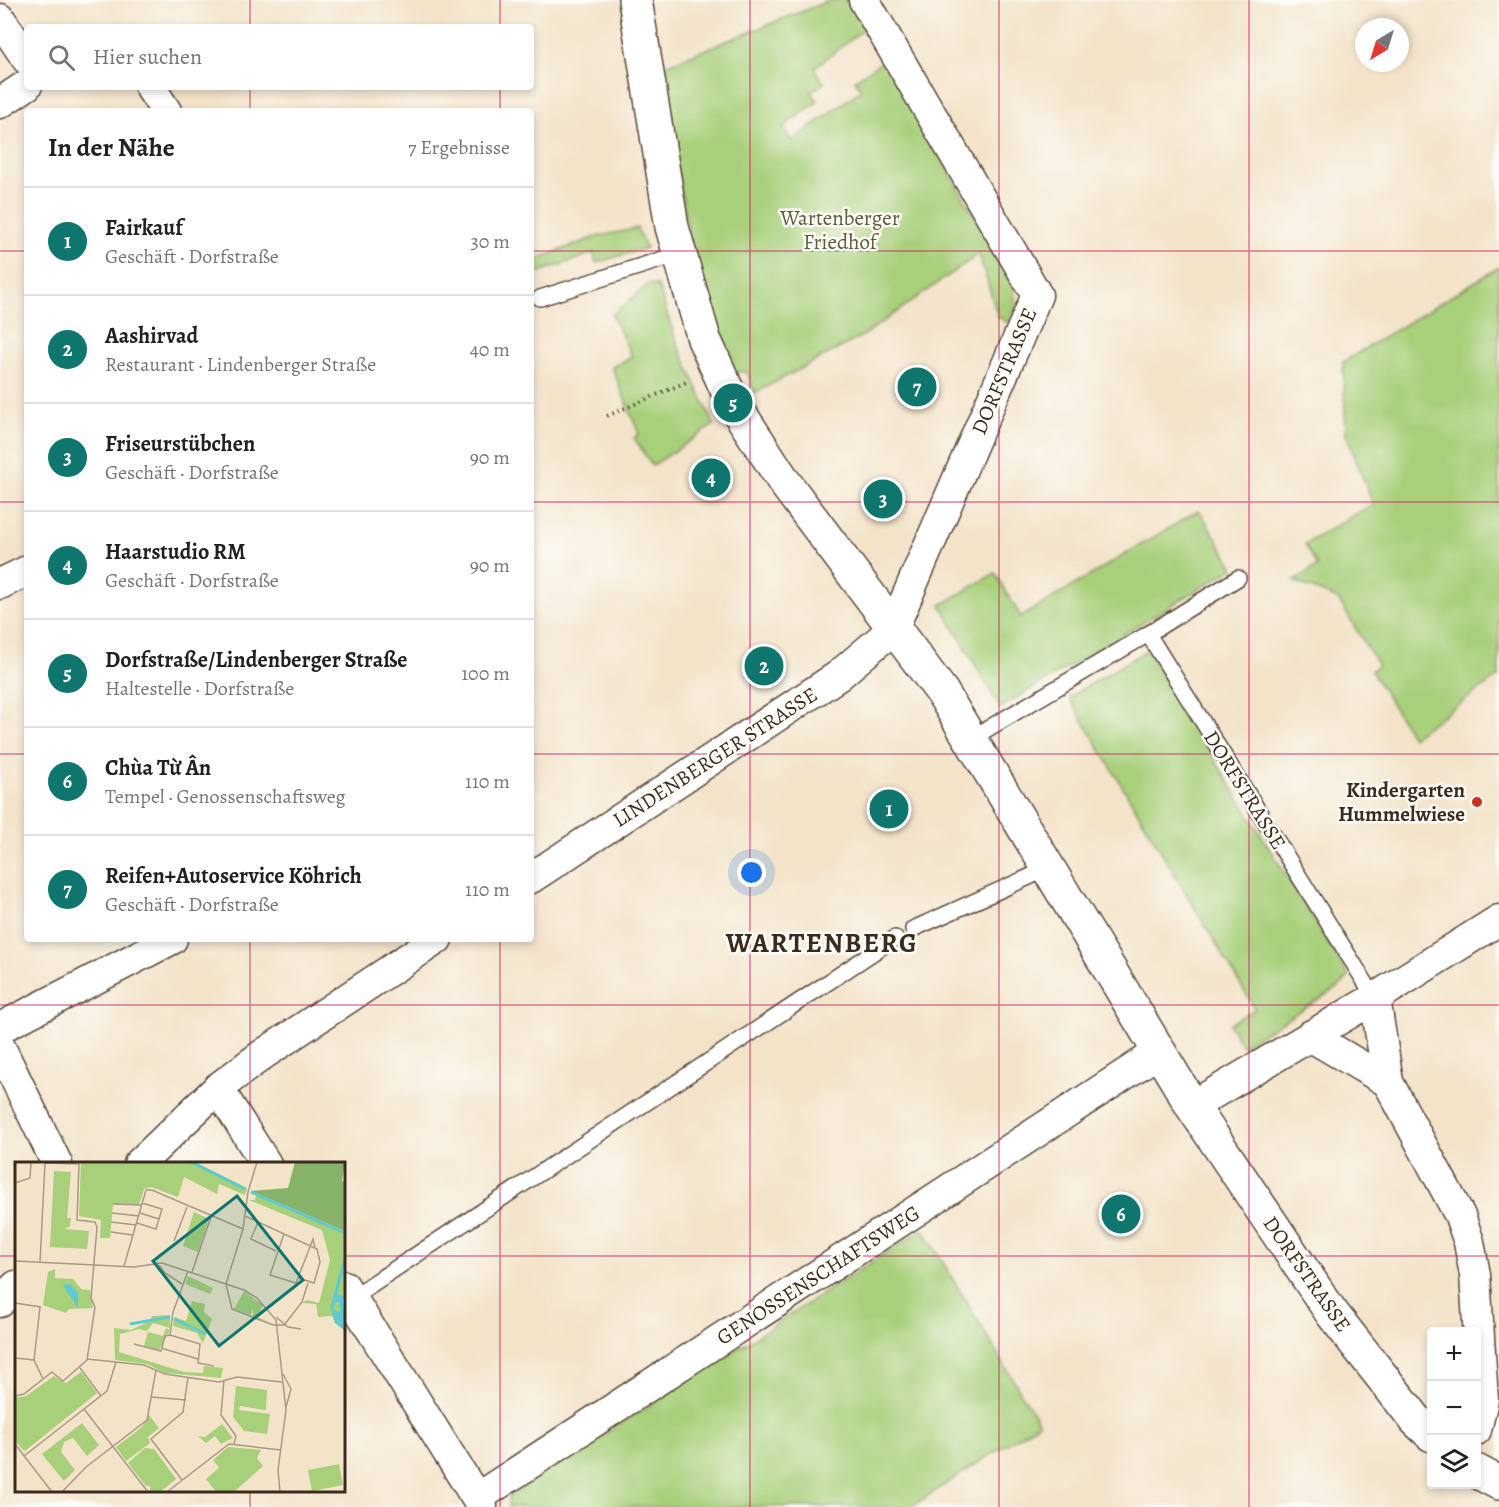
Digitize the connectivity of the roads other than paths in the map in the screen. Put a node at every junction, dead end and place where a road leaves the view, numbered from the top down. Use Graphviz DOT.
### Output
graph roads {
  1 [pos="635,0"];
  2 [pos="864,0"];
  3 [pos="0,18"];
  4 [pos="24,54"];
  5 [pos="24,87"];
  6 [pos="152,90"];
  7 [pos="0,103"];
  8 [pos="164,108"];
  9 [pos="679,254"];
  10 [pos="540,298"];
  11 [pos="24,572"];
  12 [pos="1238,578"];
  13 [pos="0,584"];
  14 [pos="893,629"];
  15 [pos="1148,634"];
  16 [pos="972,738"];
  17 [pos="1049,867"];
  18 [pos="534,876"];
  19 [pos="1499,920"];
  20 [pos="913,929"];
  21 [pos="895,938"];
  22 [pos="166,942"];
  23 [pos="432,942"];
  24 [pos="1375,998"];
  25 [pos="0,1028"];
  26 [pos="1310,1036"];
  27 [pos="0,1047"];
  28 [pos="1159,1052"];
  29 [pos="1388,1082"];
  30 [pos="218,1088"];
  31 [pos="1191,1106"];
  32 [pos="56,1162"];
  33 [pos="141,1162"];
  34 [pos="265,1162"];
  35 [pos="15,1287"];
  36 [pos="347,1292"];
  37 [pos="0,1302"];
  38 [pos="1481,1411"];
  39 [pos="1427,1431"];
  40 [pos="1481,1474"];
  41 [pos="1499,1483"];
  42 [pos="479,1502"];
  1 -- 9 [label="main road, DORFSTRASSE"];
  2 -- 14 [label="street, DORFSTRASSE"];
  3 -- 4 [label="street"];
  5 -- 7 [label="street"];
  6 -- 8 [label="street"];
  9 -- 10 [label="lane"];
  9 -- 14 [label="main road, DORFSTRASSE"];
  11 -- 13 [label="street"];
  12 -- 15 [label="lane"];
  14 -- 16 [label="main road, DORFSTRASSE"];
  14 -- 18 [label="street, LINDENBERGER STRASSE"];
  15 -- 16 [label="lane"];
  15 -- 24 [label="lane, DORFSTRASSE"];
  16 -- 17 [label="main road, DORFSTRASSE"];
  17 -- 20 [label="lane"];
  17 -- 28 [label="main road, DORFSTRASSE"];
  19 -- 24 [label="street"];
  21 -- 36 [label="lane"];
  22 -- 25 [label="street"];
  23 -- 30 [label="street"];
  24 -- 26 [label="street"];
  24 -- 29 [label="street, DORFSTRASSE"];
  26 -- 29 [label="street"];
  26 -- 31 [label="street"];
  27 -- 32 [label="street"];
  28 -- 31 [label="main road, DORFSTRASSE"];
  28 -- 42 [label="street, GENOSSENSCHAFTSWEG"];
  29 -- 38 [label="street, DORFSTRASSE"];
  30 -- 33 [label="street"];
  30 -- 34 [label="street"];
  31 -- 39 [label="main road, DORFSTRASSE"];
  35 -- 37 [label="street"];
  36 -- 42 [label="street"];
  40 -- 41 [label="main road"];
}
